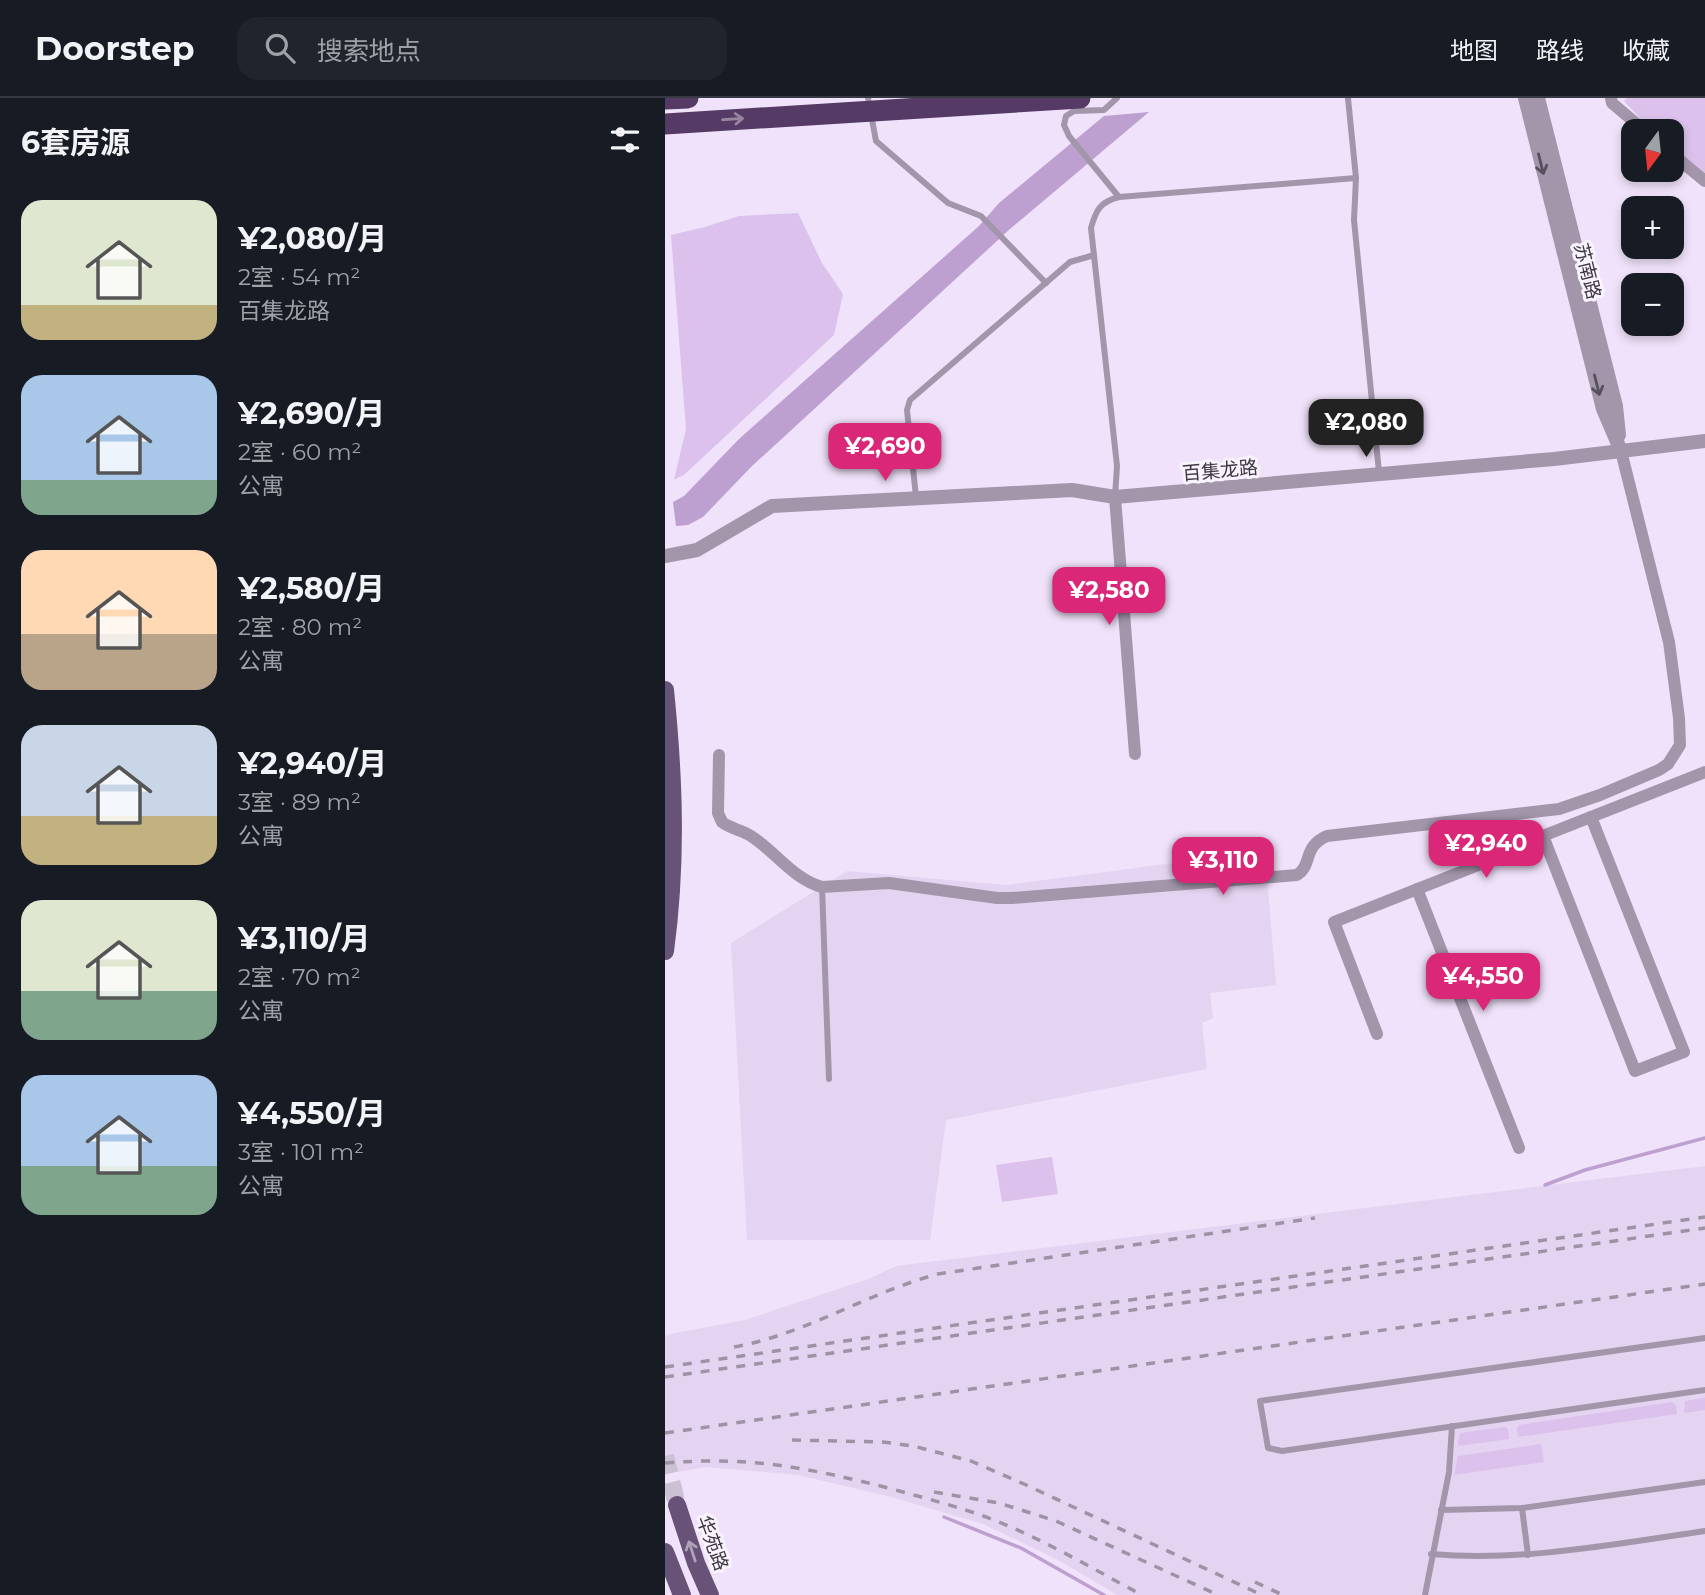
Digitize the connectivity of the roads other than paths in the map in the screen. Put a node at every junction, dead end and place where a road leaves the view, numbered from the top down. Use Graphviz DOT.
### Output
graph roads {
  1 [pos="672,98"];
  2 [pos="688,98"];
  3 [pos="868,98"];
  4 [pos="1080,98"];
  5 [pos="1117,98"];
  6 [pos="1348,98"];
  7 [pos="1525,98"];
  8 [pos="1538,98"];
  9 [pos="1611,98"];
  10 [pos="665,99"];
  11 [pos="665,108"];
  12 [pos="1631,119"];
  13 [pos="665,124"];
  14 [pos="1684,164"];
  15 [pos="1356,178"];
  16 [pos="1705,181"];
  17 [pos="1119,197"];
  18 [pos="1094,255"];
  19 [pos="1046,283"];
  20 [pos="1705,441"];
  21 [pos="1621,451"];
  22 [pos="1380,475"];
  23 [pos="1115,497"];
  24 [pos="916,499"];
  25 [pos="665,556"];
  26 [pos="665,690"];
  27 [pos="1135,754"];
  28 [pos="719,755"];
  29 [pos="1705,772"];
  30 [pos="1591,817"];
  31 [pos="1543,836"];
  32 [pos="822,887"];
  33 [pos="1417,889"];
  34 [pos="665,951"];
  35 [pos="1377,1034"];
  36 [pos="829,1079"];
  37 [pos="1519,1148"];
  38 [pos="1705,1338"];
  39 [pos="1705,1390"];
  40 [pos="1453,1426"];
  41 [pos="1705,1482"];
  42 [pos="677,1505"];
  43 [pos="1522,1508"];
  44 [pos="1441,1510"];
  45 [pos="1705,1531"];
  46 [pos="665,1552"];
  47 [pos="1431,1554"];
  48 [pos="1528,1555"];
  49 [pos="682,1595"];
  50 [pos="710,1595"];
  51 [pos="1425,1595"];
  1 -- 11 [label="main road"];
  2 -- 10 [label="highway, bridge"];
  3 -- 19 [label="lane"];
  13 -- 4 [label="highway, one-way, bridge"];
  5 -- 17 [label="lane"];
  6 -- 15 [label="lane"];
  7 -- 21 [label="street, 苏南路, one-way"];
  8 -- 21 [label="street, 苏南路"];
  9 -- 12 [label="street"];
  14 -- 16 [label="street"];
  15 -- 17 [label="lane"];
  15 -- 22 [label="lane"];
  17 -- 18 [label="lane"];
  18 -- 19 [label="lane"];
  18 -- 23 [label="lane"];
  19 -- 24 [label="lane"];
  20 -- 21 [label="street"];
  21 -- 22 [label="street, 百集龙路"];
  21 -- 32 [label="street"];
  22 -- 23 [label="street, 百集龙路"];
  23 -- 24 [label="street, 百集龙路"];
  23 -- 27 [label="street"];
  24 -- 25 [label="street, 百集龙路"];
  26 -- 34 [label="main road"];
  28 -- 32 [label="street"];
  29 -- 30 [label="street"];
  30 -- 31 [label="street"];
  30 -- 31 [label="street"];
  31 -- 33 [label="street"];
  32 -- 36 [label="lane"];
  33 -- 35 [label="street"];
  33 -- 37 [label="street"];
  38 -- 40 [label="lane"];
  39 -- 40 [label="lane"];
  40 -- 44 [label="lane"];
  41 -- 43 [label="lane"];
  50 -- 42 [label="main road, 华苑路, one-way"];
  43 -- 44 [label="lane"];
  43 -- 48 [label="lane"];
  44 -- 47 [label="lane"];
  45 -- 48 [label="lane"];
  46 -- 49 [label="main road"];
  47 -- 48 [label="lane"];
  47 -- 51 [label="lane"];
}
